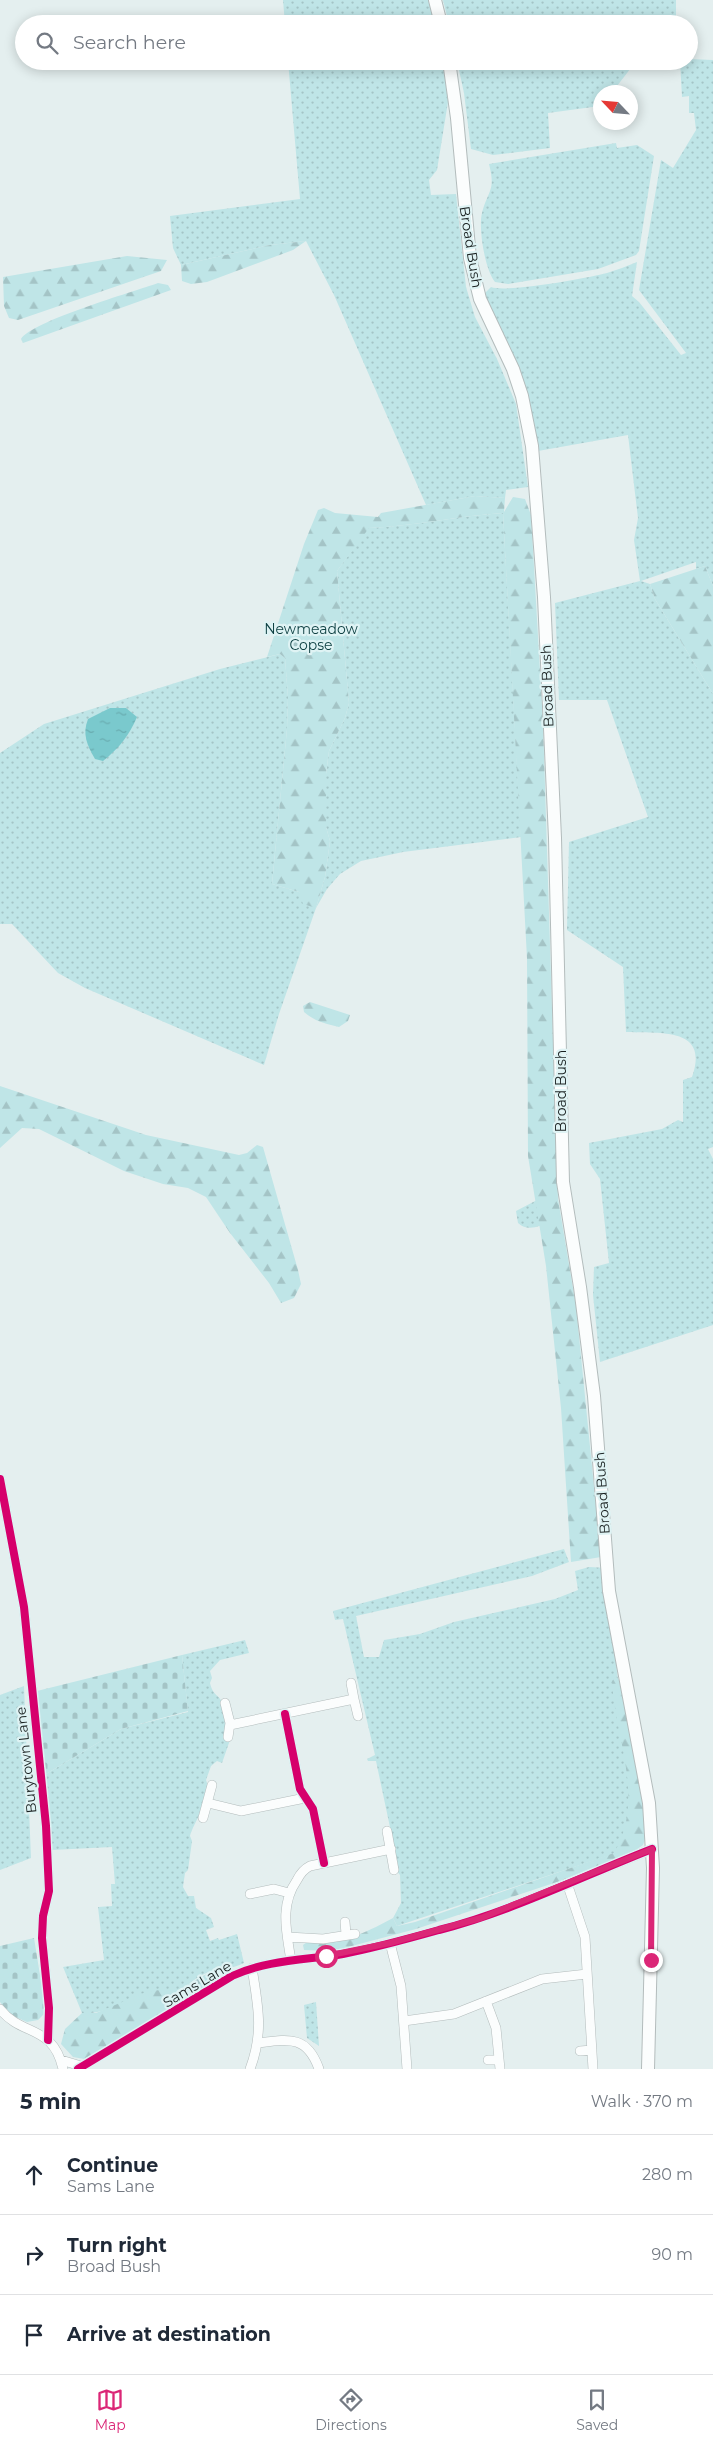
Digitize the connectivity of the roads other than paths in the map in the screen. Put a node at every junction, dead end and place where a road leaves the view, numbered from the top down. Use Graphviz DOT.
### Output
graph roads {
  1 [pos="435,0"];
  2 [pos="439,15"];
  3 [pos="450,70"];
  4 [pos="0,1478"];
  5 [pos="351,1683"];
  6 [pos="354,1699"];
  7 [pos="225,1703"];
  8 [pos="286,1714"];
  9 [pos="358,1716"];
  10 [pos="230,1725"];
  11 [pos="228,1737"];
  12 [pos="212,1785"];
  13 [pos="305,1798"];
  14 [pos="208,1803"];
  15 [pos="203,1818"];
  16 [pos="387,1830"];
  17 [pos="391,1849"];
  18 [pos="652,1849"];
  19 [pos="324,1863"];
  20 [pos="394,1870"];
  21 [pos="567,1883"];
  22 [pos="289,1893"];
  23 [pos="250,1894"];
  24 [pos="345,1922"];
  25 [pos="288,1937"];
  26 [pos="390,1943"];
  27 [pos="291,1962"];
  28 [pos="252,1968"];
  29 [pos="588,1974"];
  30 [pos="486,2001"];
  31 [pos="0,2010"];
  32 [pos="404,2021"];
  33 [pos="48,2040"];
  34 [pos="258,2042"];
  35 [pos="592,2050"];
  36 [pos="580,2051"];
  37 [pos="488,2060"];
  38 [pos="499,2064"];
  39 [pos="62,2065"];
  40 [pos="417,2066"];
  41 [pos="80,2068"];
  42 [pos="407,2068"];
  43 [pos="250,2069"];
  44 [pos="319,2069"];
  45 [pos="593,2069"];
  46 [pos="648,2069"];
  1 -- 2 [label="main road"];
  3 -- 18 [label="main road, Broad Bush"];
  4 -- 33 [label="street, Burytown Lane"];
  5 -- 6 [label="street"];
  6 -- 8 [label="street"];
  6 -- 9 [label="street"];
  7 -- 10 [label="street"];
  8 -- 10 [label="street"];
  8 -- 13 [label="street"];
  10 -- 11 [label="street"];
  12 -- 14 [label="street"];
  13 -- 14 [label="street"];
  13 -- 19 [label="street"];
  14 -- 15 [label="street"];
  16 -- 17 [label="street"];
  17 -- 19 [label="street"];
  17 -- 20 [label="street"];
  18 -- 21 [label="street, Sams Lane"];
  18 -- 46 [label="main road, Broad Bush"];
  19 -- 22 [label="street"];
  21 -- 26 [label="street, Sams Lane"];
  21 -- 29 [label="street"];
  22 -- 23 [label="street"];
  22 -- 25 [label="street"];
  24 -- 25 [label="street"];
  25 -- 27 [label="street"];
  26 -- 27 [label="street, Sams Lane"];
  26 -- 32 [label="street"];
  27 -- 28 [label="street, Sams Lane"];
  28 -- 34 [label="street"];
  28 -- 41 [label="street, Sams Lane"];
  29 -- 30 [label="street"];
  29 -- 35 [label="street"];
  30 -- 32 [label="street"];
  30 -- 38 [label="street"];
  31 -- 33 [label="street"];
  32 -- 42 [label="street"];
  33 -- 39 [label="street"];
  34 -- 43 [label="street"];
  34 -- 44 [label="street"];
  35 -- 36 [label="street"];
  35 -- 45 [label="street"];
  37 -- 38 [label="street"];
  39 -- 41 [label="street, Sams Lane"];
  40 -- 42 [label="street"];
}
